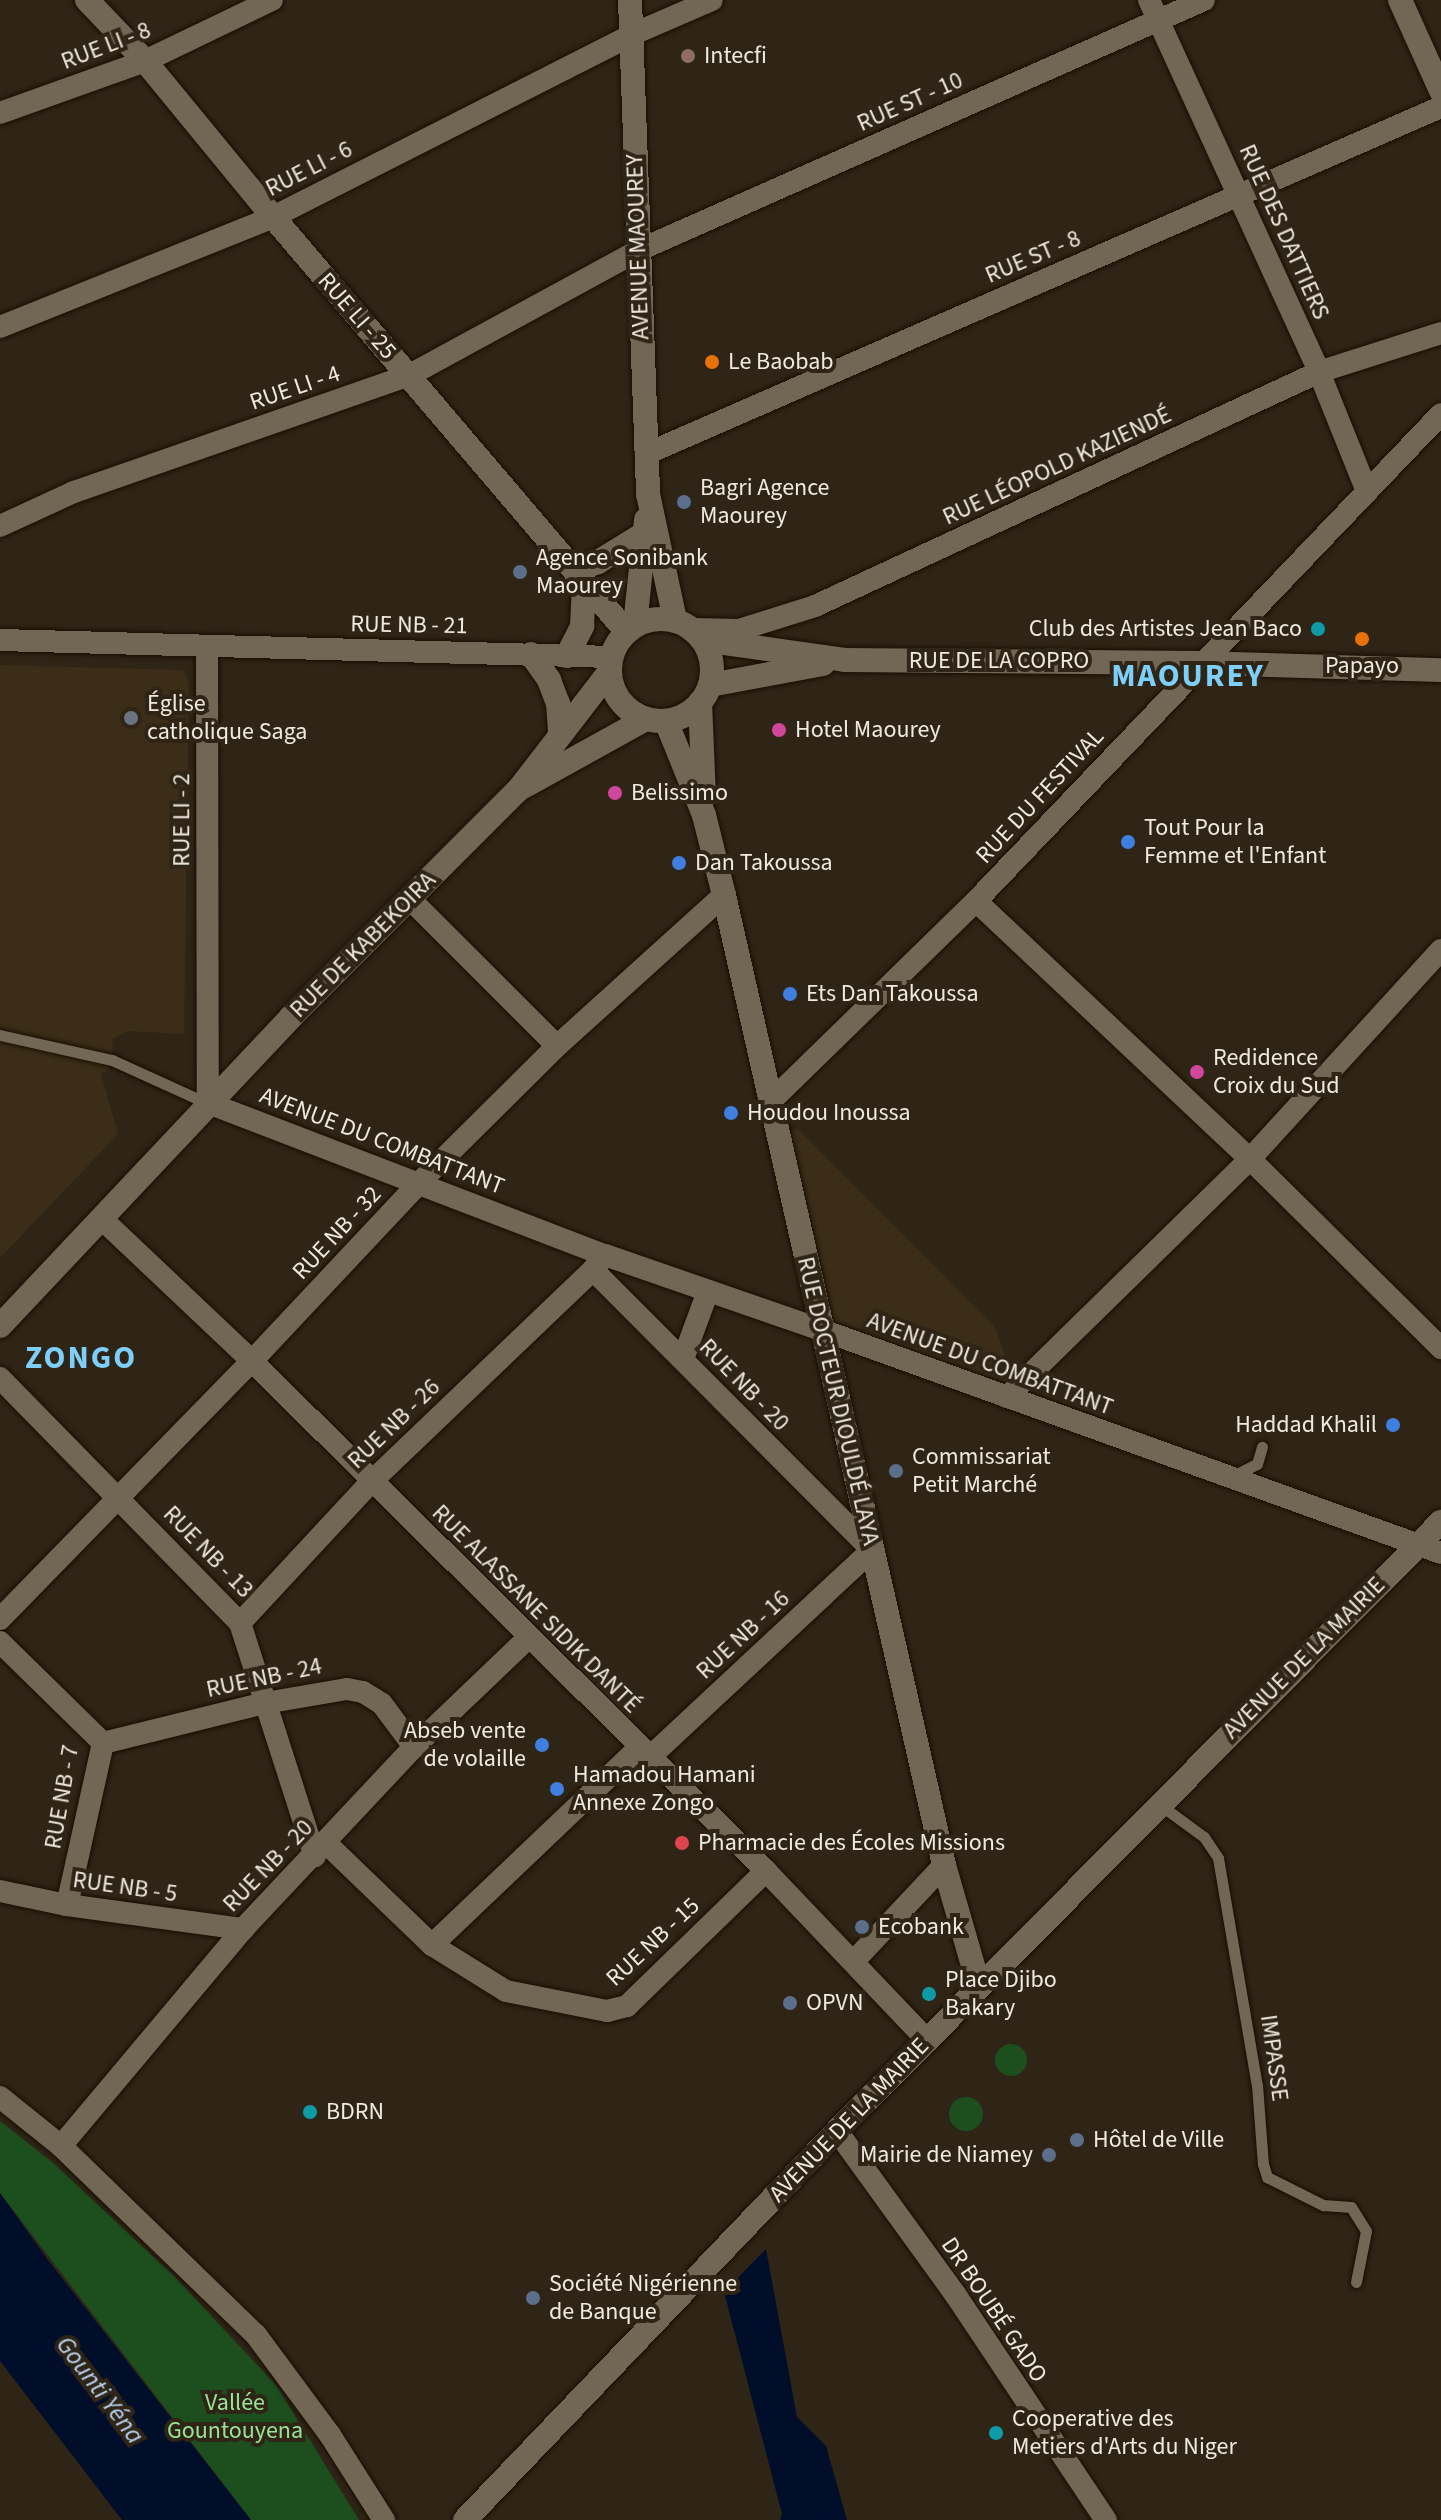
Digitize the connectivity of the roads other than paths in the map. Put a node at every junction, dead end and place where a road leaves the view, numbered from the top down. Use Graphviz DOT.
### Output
graph roads {
  1 [pos="87,0"];
  2 [pos="272,0"];
  3 [pos="630,0"];
  4 [pos="712,0"];
  5 [pos="1149,0"];
  6 [pos="1204,0"];
  7 [pos="1400,0"];
  8 [pos="1158,21"];
  9 [pos="631,35"];
  10 [pos="145,61"];
  11 [pos="1441,91"];
  12 [pos="1441,107"];
  13 [pos="0,113"];
  14 [pos="1240,196"];
  15 [pos="273,217"];
  16 [pos="637,251"];
  17 [pos="0,327"];
  18 [pos="1441,333"];
  19 [pos="1319,372"];
  20 [pos="408,376"];
  21 [pos="1441,414"];
  22 [pos="646,454"];
  23 [pos="1366,489"];
  24 [pos="648,494"];
  25 [pos="0,526"];
  26 [pos="645,533"];
  27 [pos="579,576"];
  28 [pos="631,628"];
  29 [pos="690,630"];
  30 [pos="0,640"];
  31 [pos="207,648"];
  32 [pos="531,654"];
  33 [pos="567,656"];
  34 [pos="845,660"];
  35 [pos="1201,663"];
  36 [pos="610,665"];
  37 [pos="1441,670"];
  38 [pos="705,693"];
  39 [pos="656,720"];
  40 [pos="560,732"];
  41 [pos="519,789"];
  42 [pos="704,815"];
  43 [pos="724,895"];
  44 [pos="409,898"];
  45 [pos="976,901"];
  46 [pos="1441,950"];
  47 [pos="0,1035"];
  48 [pos="557,1046"];
  49 [pos="770,1102"];
  50 [pos="208,1103"];
  51 [pos="1250,1159"];
  52 [pos="420,1182"];
  53 [pos="103,1220"];
  54 [pos="599,1263"];
  55 [pos="708,1291"];
  56 [pos="0,1326"];
  57 [pos="822,1330"];
  58 [pos="1441,1348"];
  59 [pos="683,1359"];
  60 [pos="252,1361"];
  61 [pos="0,1378"];
  62 [pos="1007,1397"];
  63 [pos="1262,1447"];
  64 [pos="1229,1479"];
  65 [pos="371,1482"];
  66 [pos="118,1496"];
  67 [pos="1441,1522"];
  68 [pos="1416,1546"];
  69 [pos="872,1550"];
  70 [pos="1441,1553"];
  71 [pos="0,1619"];
  72 [pos="240,1623"];
  73 [pos="528,1638"];
  74 [pos="0,1642"];
  75 [pos="265,1703"];
  76 [pos="103,1743"];
  77 [pos="414,1747"];
  78 [pos="645,1752"];
  79 [pos="1158,1804"];
  80 [pos="321,1850"];
  81 [pos="944,1865"];
  82 [pos="766,1871"];
  83 [pos="0,1891"];
  84 [pos="67,1905"];
  85 [pos="243,1929"];
  86 [pos="432,1945"];
  87 [pos="854,1961"];
  88 [pos="979,1986"];
  89 [pos="928,2041"];
  90 [pos="0,2097"];
  91 [pos="837,2131"];
  92 [pos="61,2146"];
  93 [pos="1356,2282"];
  94 [pos="384,2520"];
  95 [pos="465,2520"];
  96 [pos="1106,2520"];
  1 -- 10 [label="street, RUE LI - 25"];
  2 -- 10 [label="street, RUE LI - 8"];
  3 -- 9 [label="street, AVENUE MAOUREY"];
  4 -- 9 [label="street, RUE LI - 6"];
  5 -- 8 [label="street, RUE DES DATTIERS"];
  6 -- 8 [label="street, RUE ST - 10"];
  7 -- 11 [label="street"];
  8 -- 14 [label="street, RUE DES DATTIERS"];
  8 -- 16 [label="street, RUE ST - 10"];
  9 -- 15 [label="street, RUE LI - 6"];
  9 -- 16 [label="street, AVENUE MAOUREY"];
  10 -- 13 [label="street, RUE LI - 8"];
  10 -- 15 [label="street, RUE LI - 25"];
  12 -- 14 [label="street, RUE ST - 8"];
  14 -- 19 [label="street, RUE DES DATTIERS"];
  14 -- 22 [label="street, RUE ST - 8"];
  15 -- 17 [label="street, RUE LI - 6"];
  15 -- 20 [label="street, RUE LI - 25"];
  16 -- 20 [label="street, RUE LI - 4"];
  16 -- 22 [label="street, AVENUE MAOUREY"];
  18 -- 19 [label="street, RUE LÉOPOLD KAZIENDÉ"];
  19 -- 23 [label="street, RUE DES DATTIERS"];
  19 -- 29 [label="street, RUE LÉOPOLD KAZIENDÉ"];
  20 -- 25 [label="street, RUE LI - 4"];
  20 -- 27 [label="street, RUE LI - 25"];
  21 -- 23 [label="street, RUE DU FESTIVAL"];
  22 -- 24 [label="street, AVENUE MAOUREY"];
  23 -- 35 [label="street, RUE DU FESTIVAL"];
  24 -- 26 [label="street, AVENUE MAOUREY"];
  24 -- 29 [label="street, AVENUE MAOUREY"];
  26 -- 27 [label="street"];
  26 -- 28 [label="street, AVENUE MAOUREY"];
  27 -- 28 [label="street, RUE LI - 25"];
  27 -- 33 [label="street"];
  28 -- 29 [label="street"];
  28 -- 36 [label="street"];
  29 -- 34 [label="street, RUE DE LA COPRO"];
  29 -- 38 [label="street"];
  30 -- 31 [label="street"];
  31 -- 32 [label="street, RUE NB - 21"];
  31 -- 50 [label="street, RUE LI - 2"];
  32 -- 33 [label="street, RUE NB - 21"];
  32 -- 40 [label="street"];
  33 -- 36 [label="street, RUE NB - 21"];
  34 -- 35 [label="street, RUE DE LA COPRO"];
  34 -- 38 [label="street, RUE DE LA COPRO"];
  35 -- 37 [label="street, RUE DE LA COPRO"];
  35 -- 45 [label="street, RUE DU FESTIVAL"];
  36 -- 39 [label="street"];
  36 -- 40 [label="street, RUE DE KABEKOIRA"];
  38 -- 39 [label="street"];
  38 -- 42 [label="street, RUE DOCTEUR DIOULDÉ LAYA"];
  39 -- 41 [label="street, RUE DE KABEKOIRA"];
  39 -- 42 [label="street, RUE DOCTEUR DIOULDÉ LAYA"];
  40 -- 41 [label="street, RUE DE KABEKOIRA"];
  41 -- 44 [label="street, RUE DE KABEKOIRA"];
  42 -- 43 [label="street, RUE DOCTEUR DIOULDÉ LAYA"];
  43 -- 48 [label="street, RUE NB - 32"];
  43 -- 49 [label="street, RUE DOCTEUR DIOULDÉ LAYA"];
  44 -- 48 [label="street"];
  44 -- 50 [label="street, RUE DE KABEKOIRA"];
  45 -- 49 [label="street, RUE DU FESTIVAL"];
  45 -- 51 [label="street"];
  46 -- 51 [label="street"];
  47 -- 50 [label="lane"];
  48 -- 52 [label="street, RUE NB - 32"];
  49 -- 57 [label="street, RUE DOCTEUR DIOULDÉ LAYA"];
  50 -- 52 [label="street, AVENUE DU COMBATTANT"];
  50 -- 53 [label="street, RUE DE KABEKOIRA"];
  51 -- 58 [label="street"];
  51 -- 62 [label="street"];
  52 -- 54 [label="street, AVENUE DU COMBATTANT"];
  52 -- 60 [label="street, RUE NB - 32"];
  53 -- 56 [label="street, RUE DE KABEKOIRA"];
  53 -- 60 [label="street, RUE ALASSANE SIDIK DANTÉ"];
  54 -- 55 [label="street, AVENUE DU COMBATTANT"];
  54 -- 59 [label="street, RUE NB - 20"];
  54 -- 65 [label="street, RUE NB - 26"];
  55 -- 57 [label="street, AVENUE DU COMBATTANT"];
  55 -- 59 [label="street"];
  57 -- 62 [label="street, AVENUE DU COMBATTANT"];
  57 -- 69 [label="street, RUE DOCTEUR DIOULDÉ LAYA"];
  59 -- 69 [label="street, RUE NB - 20"];
  60 -- 65 [label="street, RUE ALASSANE SIDIK DANTÉ"];
  60 -- 66 [label="street, RUE NB - 32"];
  61 -- 66 [label="street, RUE NB - 13"];
  62 -- 64 [label="street, AVENUE DU COMBATTANT"];
  63 -- 64 [label="lane"];
  64 -- 68 [label="street, AVENUE DU COMBATTANT"];
  65 -- 72 [label="street, RUE NB - 26"];
  65 -- 73 [label="street, RUE ALASSANE SIDIK DANTÉ"];
  66 -- 71 [label="street, RUE NB - 32"];
  66 -- 72 [label="street, RUE NB - 13"];
  67 -- 68 [label="street, AVENUE DE LA MAIRIE"];
  68 -- 70 [label="street, AVENUE DU COMBATTANT"];
  68 -- 79 [label="street, AVENUE DE LA MAIRIE"];
  69 -- 78 [label="street, RUE NB - 16"];
  69 -- 81 [label="street, RUE DOCTEUR DIOULDÉ LAYA"];
  72 -- 75 [label="street, RUE NB - 13"];
  73 -- 77 [label="street, RUE NB - 20"];
  73 -- 78 [label="street, RUE ALASSANE SIDIK DANTÉ"];
  74 -- 76 [label="street, RUE NB - 7"];
  75 -- 76 [label="street, RUE NB - 24"];
  75 -- 77 [label="street, RUE NB - 24"];
  75 -- 80 [label="street, RUE NB - 13"];
  76 -- 84 [label="street, RUE NB - 7"];
  77 -- 80 [label="street, RUE NB - 20"];
  78 -- 82 [label="street, RUE ALASSANE SIDIK DANTÉ"];
  78 -- 86 [label="street, RUE NB - 16"];
  79 -- 88 [label="street, AVENUE DE LA MAIRIE"];
  79 -- 93 [label="lane, IMPASSE"];
  80 -- 85 [label="street, RUE NB - 20"];
  80 -- 86 [label="street, RUE NB - 15"];
  81 -- 87 [label="street"];
  81 -- 88 [label="street, RUE DOCTEUR DIOULDÉ LAYA"];
  82 -- 86 [label="street, RUE NB - 15"];
  82 -- 87 [label="street, RUE ALASSANE SIDIK DANTÉ"];
  83 -- 84 [label="street, RUE NB - 5"];
  84 -- 85 [label="street, RUE NB - 5"];
  85 -- 92 [label="street, RUE NB - 20"];
  87 -- 89 [label="street, RUE ALASSANE SIDIK DANTÉ"];
  88 -- 89 [label="street, AVENUE DE LA MAIRIE"];
  89 -- 91 [label="street, AVENUE DE LA MAIRIE"];
  90 -- 92 [label="street"];
  91 -- 95 [label="street, AVENUE DE LA MAIRIE"];
  91 -- 96 [label="street, DR BOUBÉ GADO"];
  92 -- 94 [label="street"];
}
